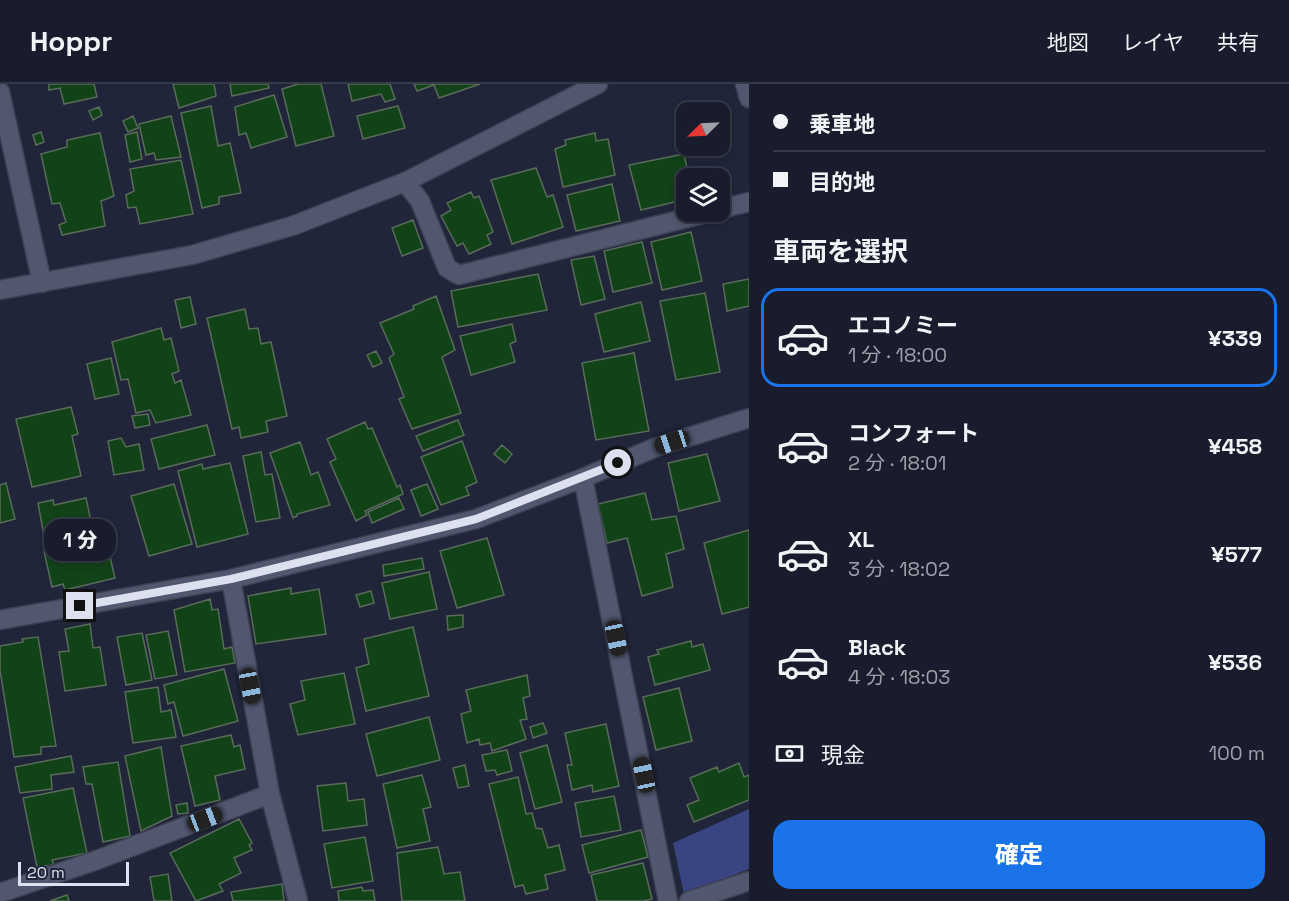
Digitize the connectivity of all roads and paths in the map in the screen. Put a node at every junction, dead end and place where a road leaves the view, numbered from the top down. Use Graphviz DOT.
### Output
graph roads {
  1 [pos="598,84"];
  2 [pos="745,84"];
  3 [pos="0,92"];
  4 [pos="749,98"];
  5 [pos="405,182"];
  6 [pos="749,202"];
  7 [pos="730,207"];
  8 [pos="676,221"];
  9 [pos="42,283"];
  10 [pos="0,290"];
  11 [pos="749,418"];
  12 [pos="583,478"];
  13 [pos="231,579"];
  14 [pos="0,620"];
  15 [pos="270,794"];
  16 [pos="749,881"];
  17 [pos="0,893"];
  18 [pos="298,901"];
  19 [pos="668,901"];
  20 [pos="689,901"];
  1 -- 5 [label="street"];
  2 -- 4 [label="street"];
  3 -- 9 [label="street"];
  5 -- 8 [label="street"];
  5 -- 9 [label="street"];
  6 -- 7 [label="street"];
  9 -- 10 [label="street"];
  11 -- 12 [label="street"];
  12 -- 13 [label="street"];
  12 -- 19 [label="street"];
  13 -- 14 [label="street"];
  13 -- 15 [label="street"];
  15 -- 17 [label="street"];
  15 -- 18 [label="street"];
  16 -- 20 [label="street"];
}
